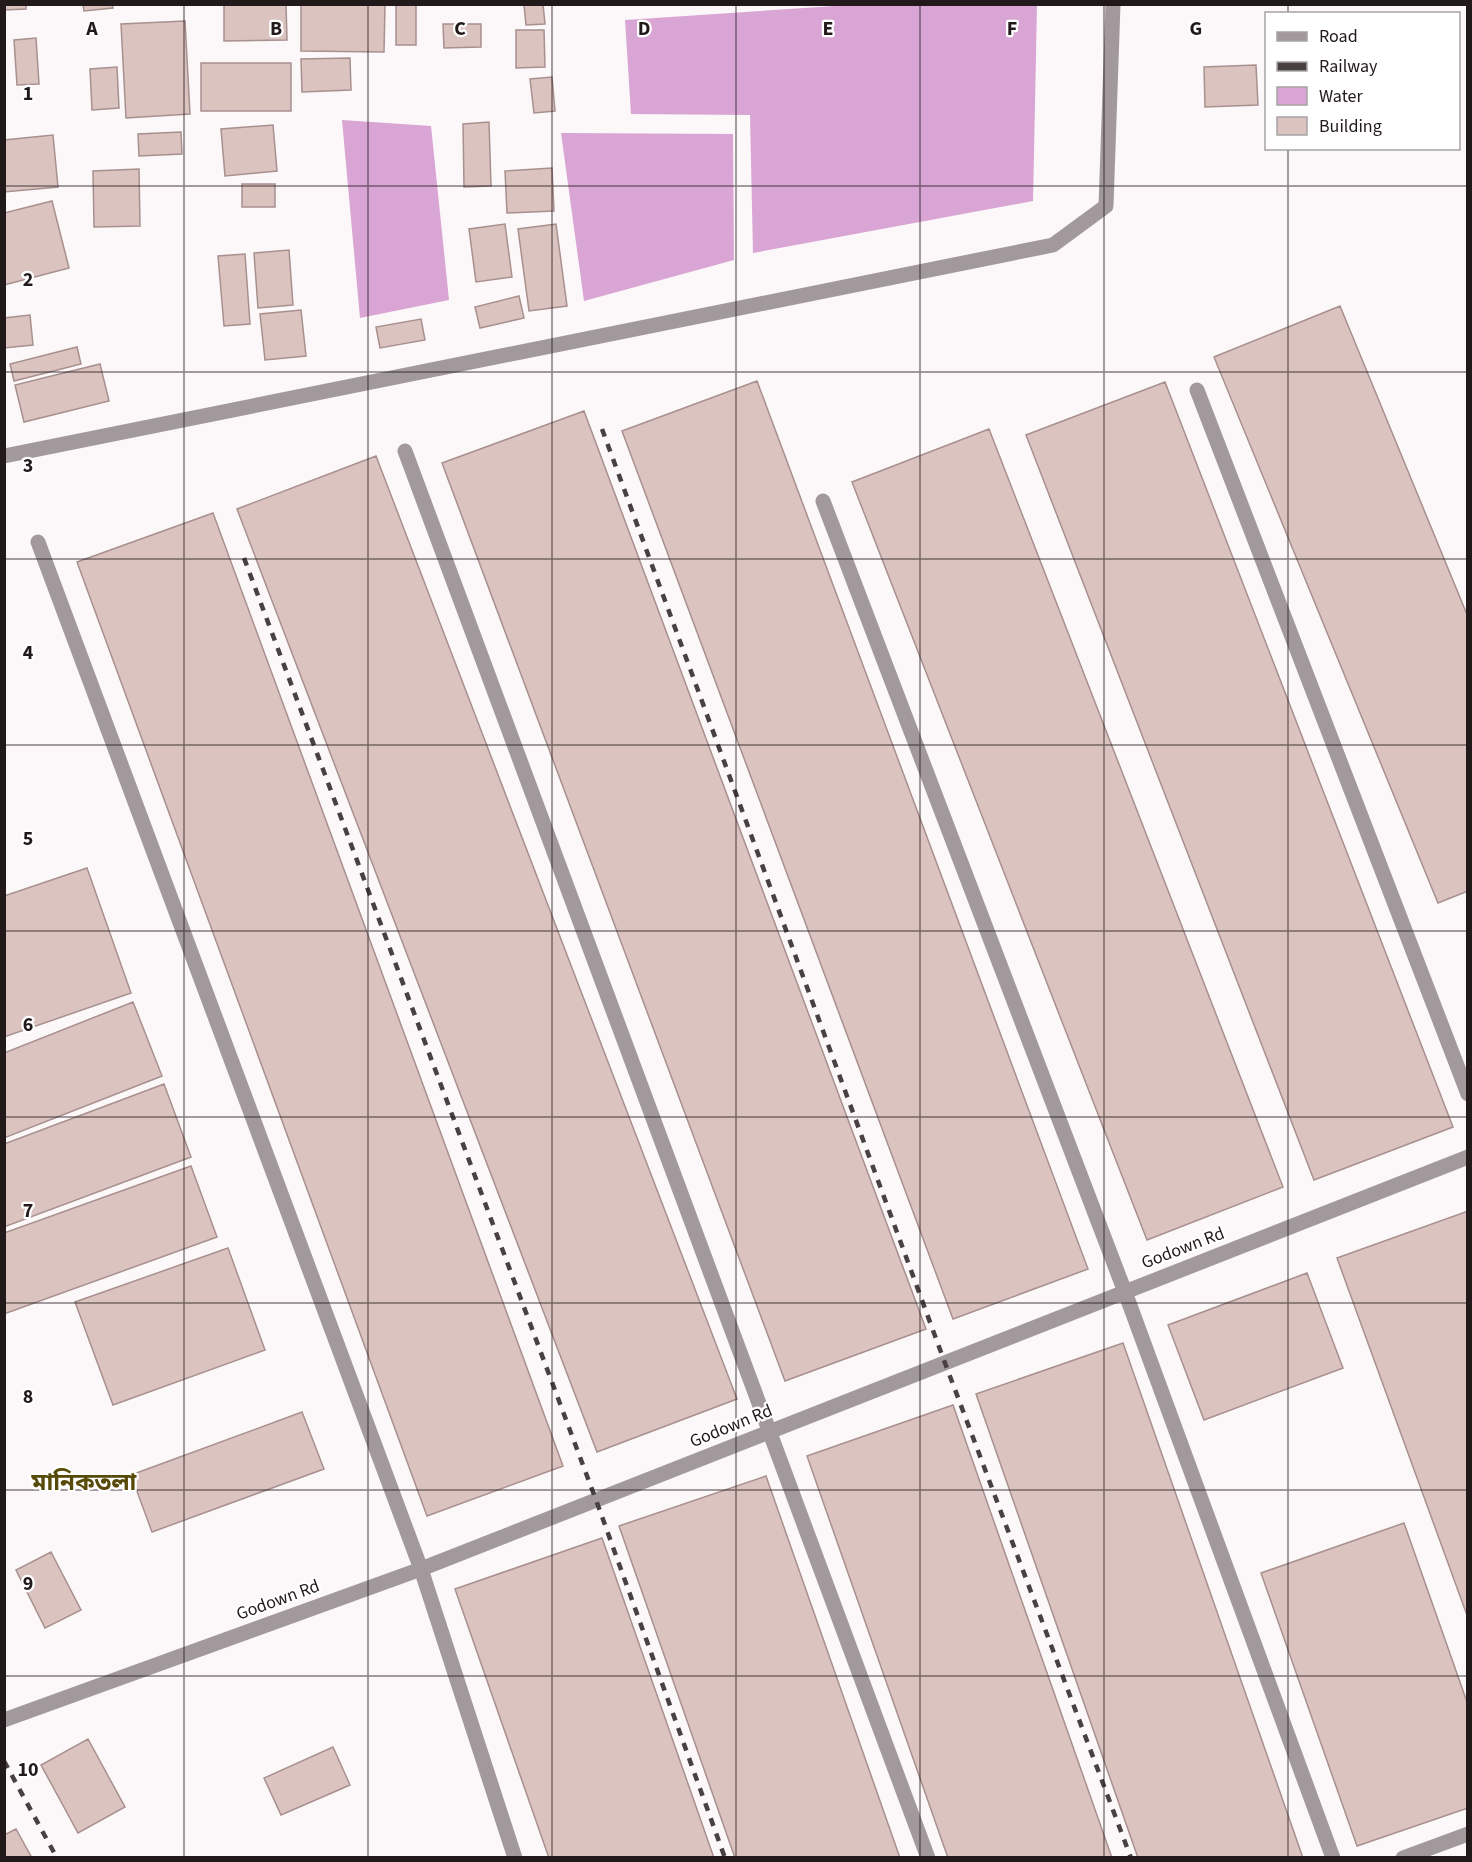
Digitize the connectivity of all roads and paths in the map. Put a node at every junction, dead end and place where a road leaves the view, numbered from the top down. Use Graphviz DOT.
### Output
graph roads {
  1 [pos="1113,4"];
  2 [pos="1197,390"];
  3 [pos="405,451"];
  4 [pos="4,456"];
  5 [pos="823,501"];
  6 [pos="38,542"];
  7 [pos="1467,1094"];
  8 [pos="1467,1157"];
  9 [pos="1125,1292"];
  10 [pos="771,1431"];
  11 [pos="421,1569"];
  12 [pos="4,1720"];
  13 [pos="1467,1834"];
  14 [pos="515,1857"];
  15 [pos="928,1857"];
  16 [pos="1333,1857"];
  17 [pos="1403,1857"];
  1 -- 4 [label="street"];
  2 -- 7 [label="street"];
  3 -- 10 [label="street"];
  5 -- 9 [label="street"];
  6 -- 11 [label="street"];
  8 -- 9 [label="street, Godown Rd"];
  9 -- 10 [label="street, Godown Rd"];
  9 -- 16 [label="street"];
  10 -- 11 [label="street, Godown Rd"];
  10 -- 15 [label="street"];
  11 -- 12 [label="street, Godown Rd"];
  11 -- 14 [label="street"];
  13 -- 17 [label="street"];
}
